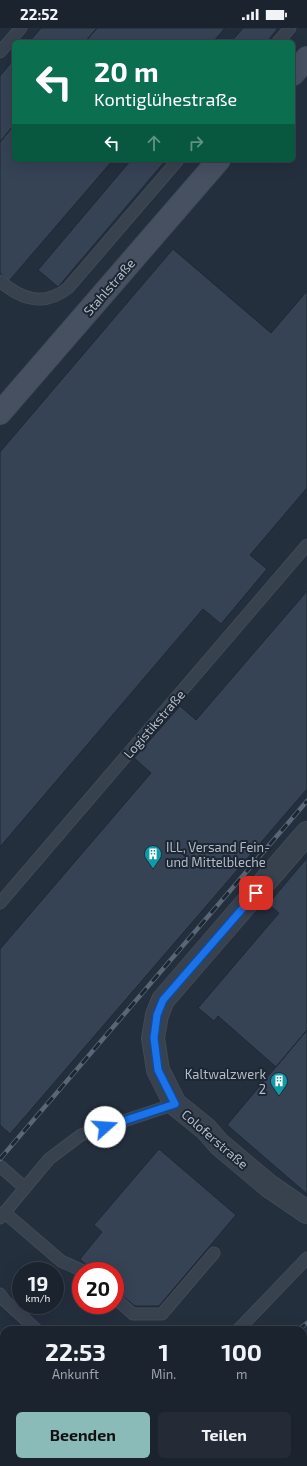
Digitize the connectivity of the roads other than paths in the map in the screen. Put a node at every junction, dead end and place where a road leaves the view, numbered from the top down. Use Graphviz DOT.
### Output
graph roads {
  1 [pos="20,28"];
  2 [pos="290,28"];
  3 [pos="280,40"];
  4 [pos="0,52"];
  5 [pos="307,58"];
  6 [pos="295,72"];
  7 [pos="176,162"];
  8 [pos="217,162"];
  9 [pos="0,281"];
  10 [pos="0,413"];
  11 [pos="307,545"];
  12 [pos="307,833"];
  13 [pos="0,903"];
  14 [pos="175,1104"];
  15 [pos="0,1166"];
  16 [pos="25,1188"];
  17 [pos="307,1212"];
  18 [pos="2,1215"];
  19 [pos="214,1253"];
  20 [pos="307,1258"];
  21 [pos="72,1266"];
  22 [pos="0,1294"];
  23 [pos="124,1306"];
  24 [pos="33,1326"];
  25 [pos="242,1326"];
  1 -- 4 [label="lane"];
  2 -- 3 [label="lane"];
  5 -- 6 [label="street"];
  7 -- 9 [label="lane"];
  8 -- 10 [label="street, Stahlstraße"];
  11 -- 13 [label="lane, Logistikstraße"];
  12 -- 14 [label="street"];
  14 -- 16 [label="lane, Coloferstraße"];
  14 -- 17 [label="street, Coloferstraße"];
  15 -- 16 [label="lane"];
  16 -- 18 [label="lane, Coloferstraße"];
  18 -- 21 [label="lane"];
  19 -- 23 [label="lane"];
  20 -- 25 [label="lane"];
  22 -- 24 [label="lane"];
}
